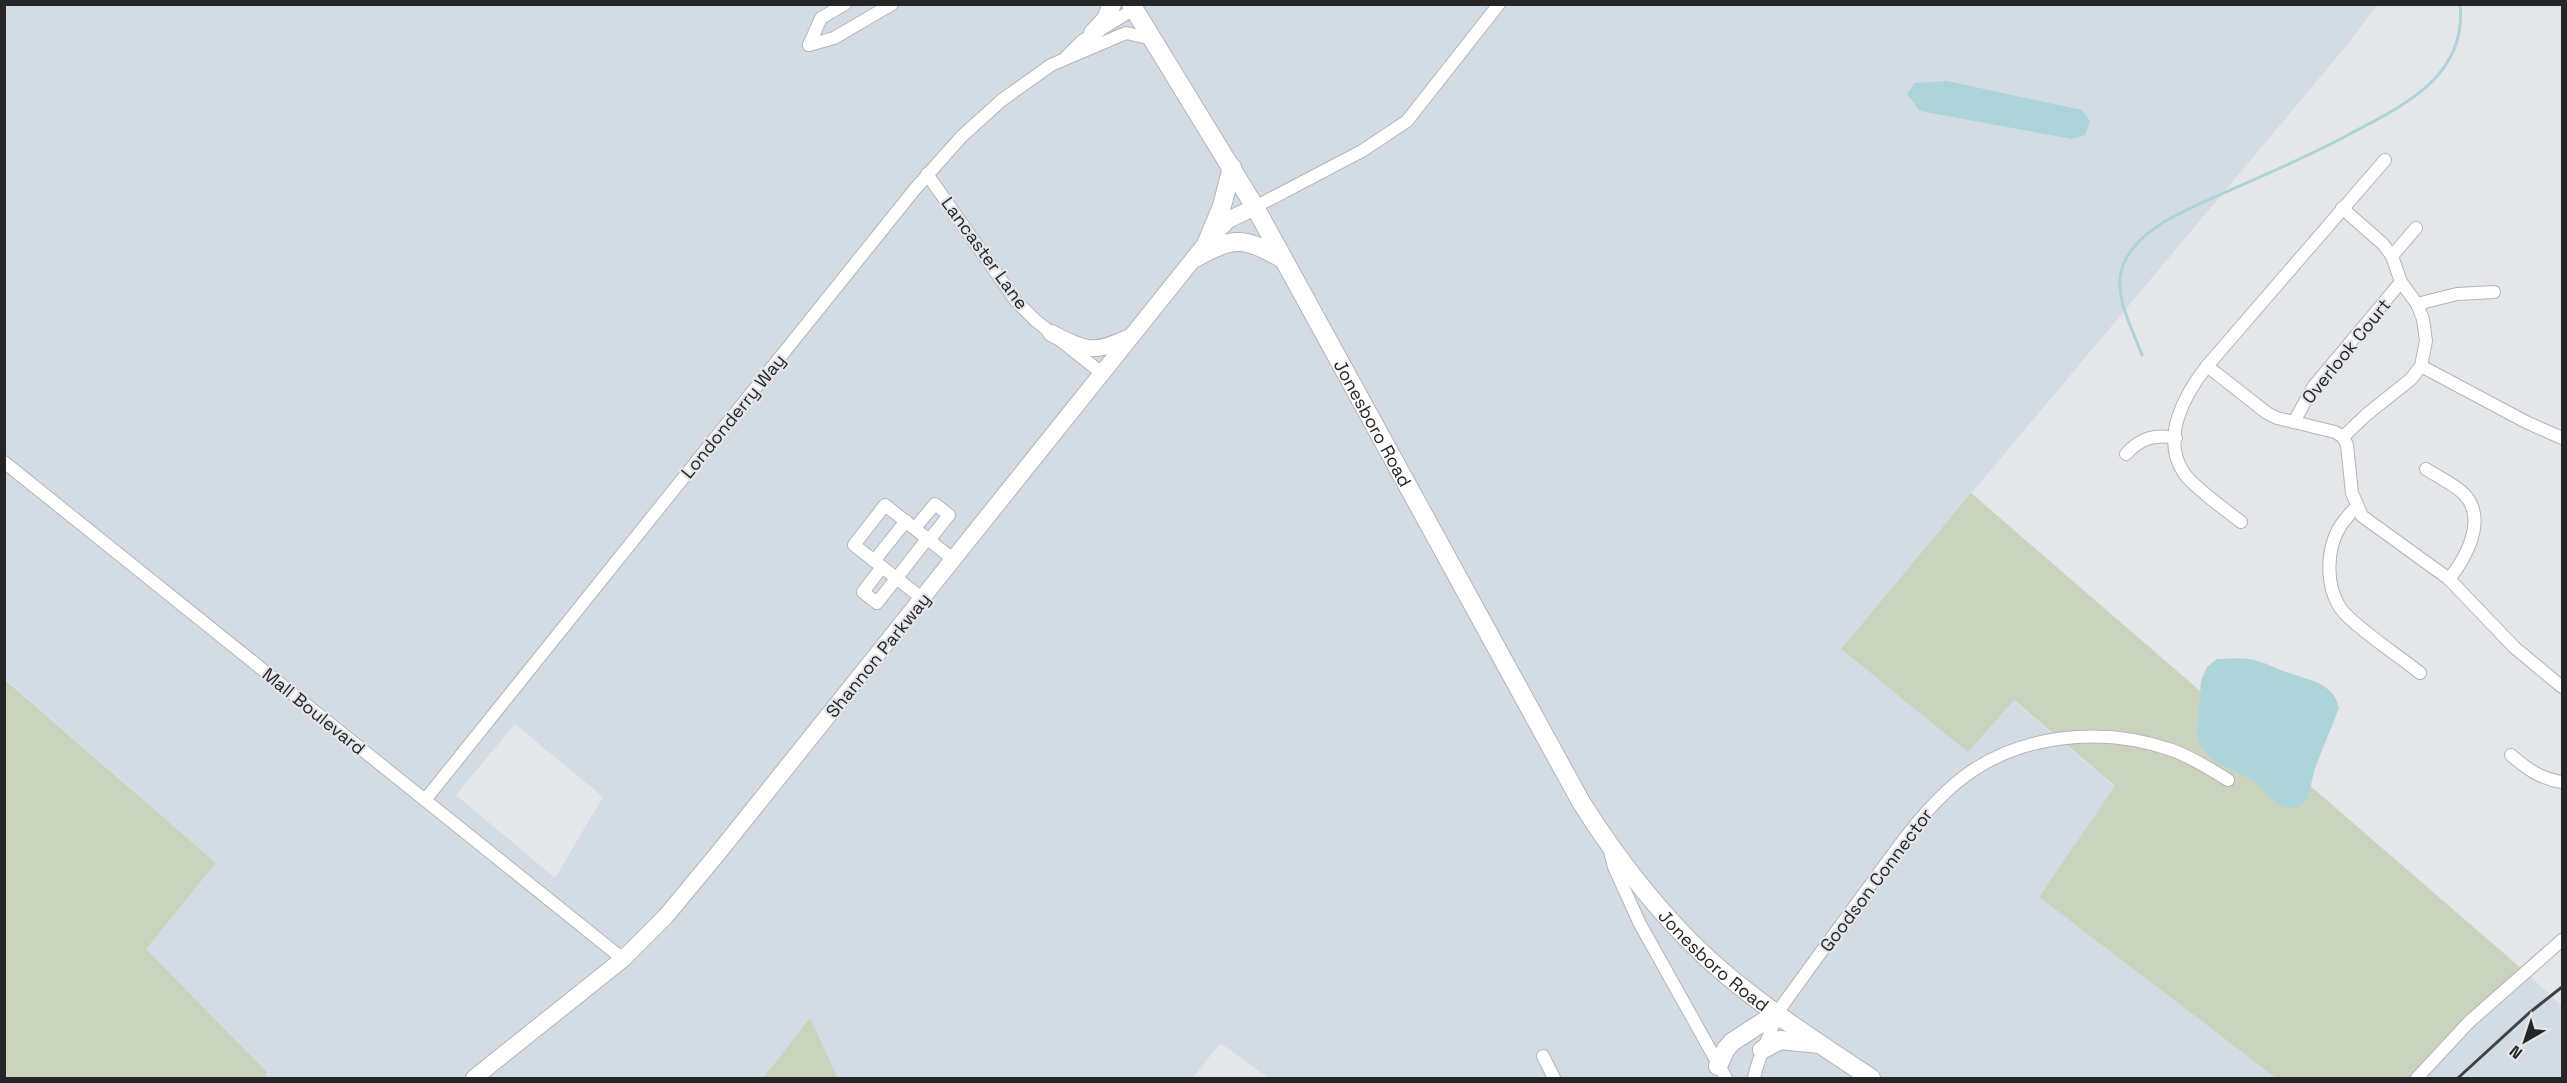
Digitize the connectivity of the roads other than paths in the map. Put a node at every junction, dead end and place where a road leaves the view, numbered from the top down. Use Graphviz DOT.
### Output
graph roads {
  1 [pos="845,4"];
  2 [pos="892,4"];
  3 [pos="1112,4"];
  4 [pos="1499,4"];
  5 [pos="1133,7"];
  6 [pos="1093,33"];
  7 [pos="1153,39"];
  8 [pos="1066,57"];
  9 [pos="2385,160"];
  10 [pos="1232,167"];
  11 [pos="927,174"];
  12 [pos="1255,207"];
  13 [pos="2342,208"];
  14 [pos="2416,228"];
  15 [pos="1207,242"];
  16 [pos="2392,256"];
  17 [pos="1195,258"];
  18 [pos="1284,259"];
  19 [pos="2402,282"];
  20 [pos="2494,292"];
  21 [pos="2417,304"];
  22 [pos="1051,333"];
  23 [pos="1133,336"];
  24 [pos="2207,366"];
  25 [pos="2421,366"];
  26 [pos="1103,374"];
  27 [pos="2294,422"];
  28 [pos="2343,437"];
  29 [pos="2176,438"];
  30 [pos="2562,438"];
  31 [pos="2126,454"];
  32 [pos="4,462"];
  33 [pos="2426,468"];
  34 [pos="2356,507"];
  35 [pos="2241,522"];
  36 [pos="910,525"];
  37 [pos="928,539"];
  38 [pos="954,560"];
  39 [pos="878,564"];
  40 [pos="896,578"];
  41 [pos="2449,579"];
  42 [pos="923,599"];
  43 [pos="2420,673"];
  44 [pos="2562,687"];
  45 [pos="2511,755"];
  46 [pos="2228,780"];
  47 [pos="2562,782"];
  48 [pos="425,800"];
  49 [pos="1609,847"];
  50 [pos="2562,940"];
  51 [pos="622,959"];
  52 [pos="1777,1013"];
  53 [pos="1821,1044"];
  54 [pos="1762,1050"];
  55 [pos="1543,1056"];
  56 [pos="1722,1072"];
  57 [pos="474,1078"];
  58 [pos="1554,1078"];
  59 [pos="1754,1078"];
  60 [pos="1871,1078"];
  61 [pos="2417,1078"];
  1 -- 2 [label="street"];
  3 -- 6 [label="main road"];
  4 -- 12 [label="street"];
  5 -- 6 [label="street, Londonderry Way"];
  5 -- 7 [label="main road, Jonesboro Road"];
  6 -- 8 [label="street, Londonderry Way"];
  7 -- 8 [label="street, Londonderry Way"];
  7 -- 10 [label="main road, Jonesboro Road"];
  8 -- 11 [label="street, Londonderry Way"];
  9 -- 13 [label="street"];
  10 -- 12 [label="main road, Jonesboro Road"];
  10 -- 15 [label="main road"];
  11 -- 22 [label="street, Lancaster Lane"];
  11 -- 48 [label="street, Londonderry Way"];
  12 -- 15 [label="street, Shannon Parkway"];
  12 -- 18 [label="main road, Jonesboro Road"];
  13 -- 16 [label="street"];
  13 -- 24 [label="street"];
  14 -- 16 [label="street"];
  15 -- 17 [label="street, Shannon Parkway"];
  16 -- 19 [label="street"];
  17 -- 18 [label="main road"];
  17 -- 23 [label="street, Shannon Parkway"];
  18 -- 49 [label="main road, Jonesboro Road"];
  19 -- 21 [label="street"];
  19 -- 27 [label="street, Overlook Court"];
  20 -- 21 [label="street"];
  21 -- 25 [label="street"];
  22 -- 23 [label="street"];
  22 -- 26 [label="street, Lancaster Lane"];
  23 -- 26 [label="street, Shannon Parkway"];
  24 -- 27 [label="street"];
  24 -- 29 [label="street"];
  25 -- 28 [label="street"];
  25 -- 30 [label="street"];
  26 -- 38 [label="street, Shannon Parkway"];
  27 -- 28 [label="street"];
  28 -- 34 [label="street"];
  29 -- 31 [label="street"];
  29 -- 35 [label="street"];
  32 -- 48 [label="street, Mall Boulevard"];
  33 -- 41 [label="street"];
  34 -- 41 [label="street"];
  34 -- 43 [label="street"];
  36 -- 37 [label="street"];
  36 -- 37 [label="street"];
  36 -- 39 [label="street"];
  36 -- 39 [label="street"];
  37 -- 38 [label="street"];
  37 -- 40 [label="street"];
  38 -- 42 [label="street, Shannon Parkway"];
  39 -- 40 [label="street"];
  39 -- 40 [label="street"];
  40 -- 42 [label="street"];
  41 -- 44 [label="street"];
  42 -- 51 [label="street, Shannon Parkway"];
  45 -- 47 [label="street"];
  46 -- 52 [label="street, Goodson Connector"];
  48 -- 51 [label="street, Mall Boulevard"];
  49 -- 52 [label="main road, Jonesboro Road"];
  49 -- 56 [label="street, Jonesboro Road"];
  50 -- 61 [label="street"];
  51 -- 57 [label="street, Shannon Parkway"];
  52 -- 53 [label="main road"];
  52 -- 54 [label="street, Jonesboro Road"];
  52 -- 56 [label="main road"];
  53 -- 54 [label="main road"];
  53 -- 60 [label="main road"];
  54 -- 59 [label="street, Jonesboro Road"];
  55 -- 58 [label="street"];
}
